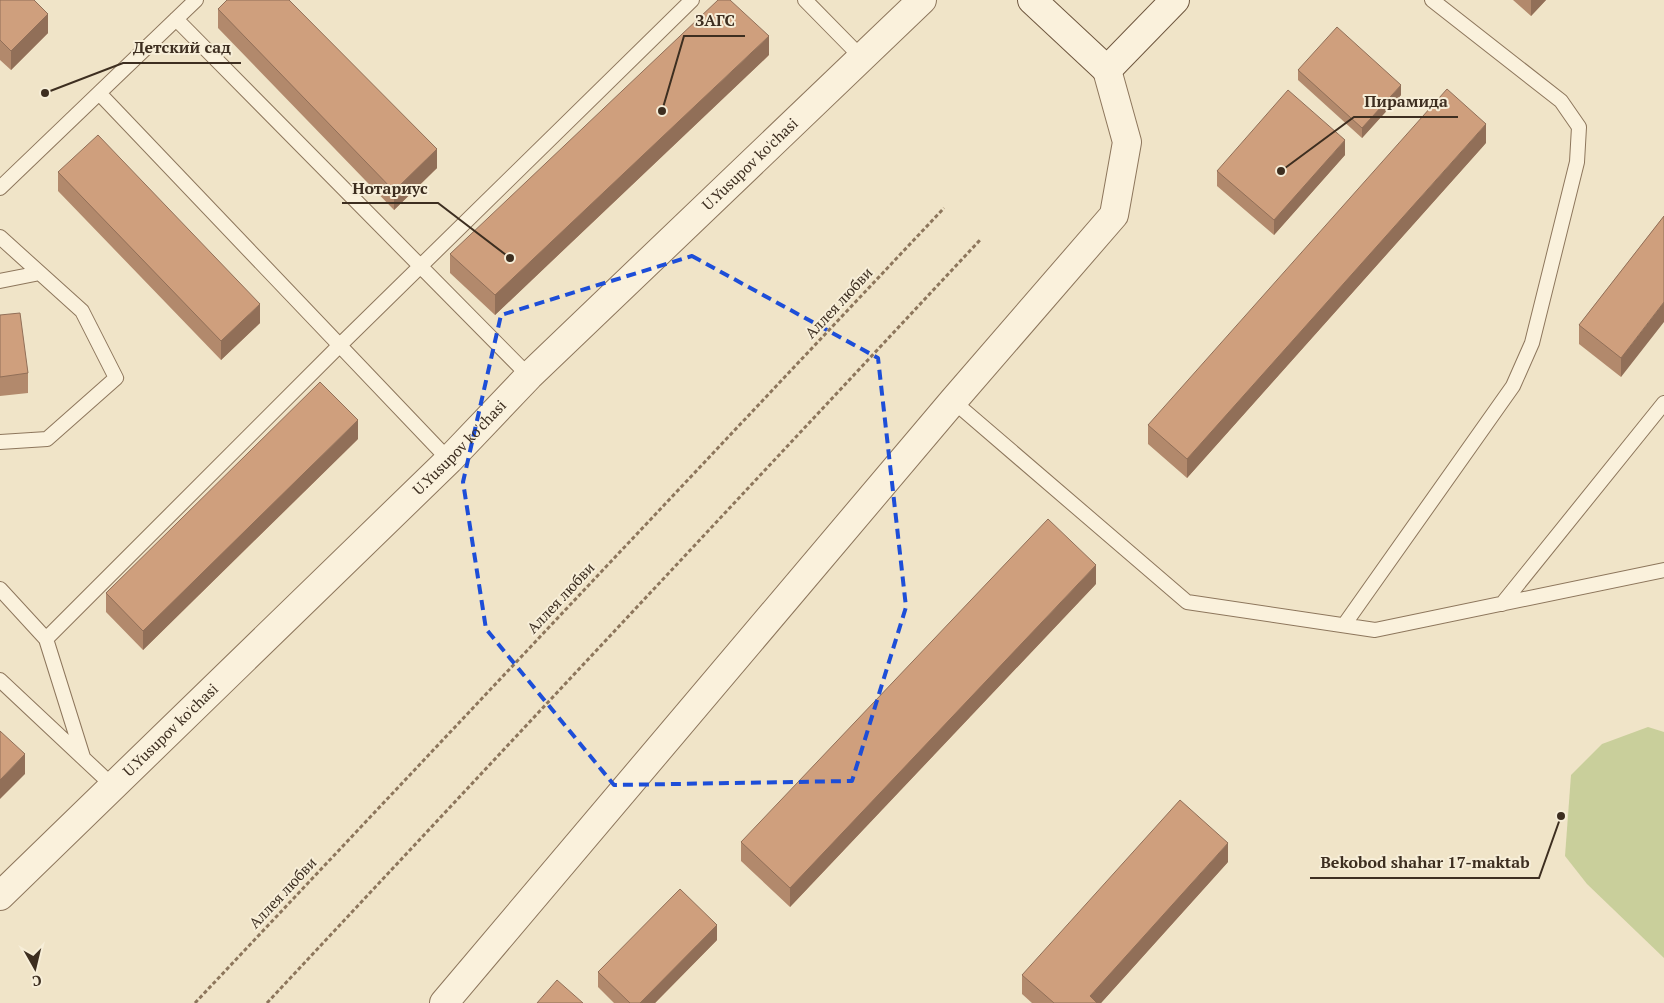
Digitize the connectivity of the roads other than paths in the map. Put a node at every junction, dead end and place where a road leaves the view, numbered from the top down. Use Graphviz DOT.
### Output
graph roads {
  1 [pos="196,0"];
  2 [pos="692,0"];
  3 [pos="805,0"];
  4 [pos="922,0"];
  5 [pos="1032,0"];
  6 [pos="1175,0"];
  7 [pos="1432,0"];
  8 [pos="176,19"];
  9 [pos="862,58"];
  10 [pos="1107,70"];
  11 [pos="99,93"];
  12 [pos="0,188"];
  13 [pos="0,237"];
  14 [pos="421,266"];
  15 [pos="40,273"];
  16 [pos="0,281"];
  17 [pos="340,346"];
  18 [pos="529,376"];
  19 [pos="953,402"];
  20 [pos="1664,403"];
  21 [pos="0,442"];
  22 [pos="449,460"];
  23 [pos="1664,570"];
  24 [pos="0,589"];
  25 [pos="1502,604"];
  26 [pos="1344,625"];
  27 [pos="46,639"];
  28 [pos="0,680"];
  29 [pos="84,760"];
  30 [pos="113,786"];
  31 [pos="0,896"];
  32 [pos="444,1003"];
  1 -- 8 [label="lane"];
  2 -- 14 [label="lane"];
  3 -- 9 [label="lane"];
  4 -- 9 [label="street, U.Yusupov ko'chasi"];
  5 -- 10 [label="street"];
  6 -- 10 [label="street"];
  7 -- 26 [label="lane"];
  8 -- 11 [label="lane"];
  8 -- 14 [label="lane"];
  9 -- 18 [label="street, U.Yusupov ko'chasi"];
  10 -- 19 [label="street"];
  11 -- 12 [label="lane"];
  11 -- 17 [label="lane"];
  13 -- 15 [label="lane"];
  14 -- 17 [label="lane"];
  14 -- 18 [label="lane"];
  15 -- 16 [label="lane"];
  15 -- 21 [label="lane"];
  17 -- 22 [label="lane"];
  17 -- 27 [label="lane"];
  18 -- 22 [label="street, U.Yusupov ko'chasi"];
  19 -- 26 [label="lane"];
  19 -- 32 [label="street"];
  20 -- 25 [label="lane"];
  22 -- 30 [label="street, U.Yusupov ko'chasi"];
  23 -- 25 [label="lane"];
  24 -- 27 [label="lane"];
  25 -- 26 [label="lane"];
  27 -- 29 [label="lane"];
  28 -- 29 [label="lane"];
  29 -- 30 [label="lane"];
  30 -- 31 [label="street, U.Yusupov ko'chasi"];
}
